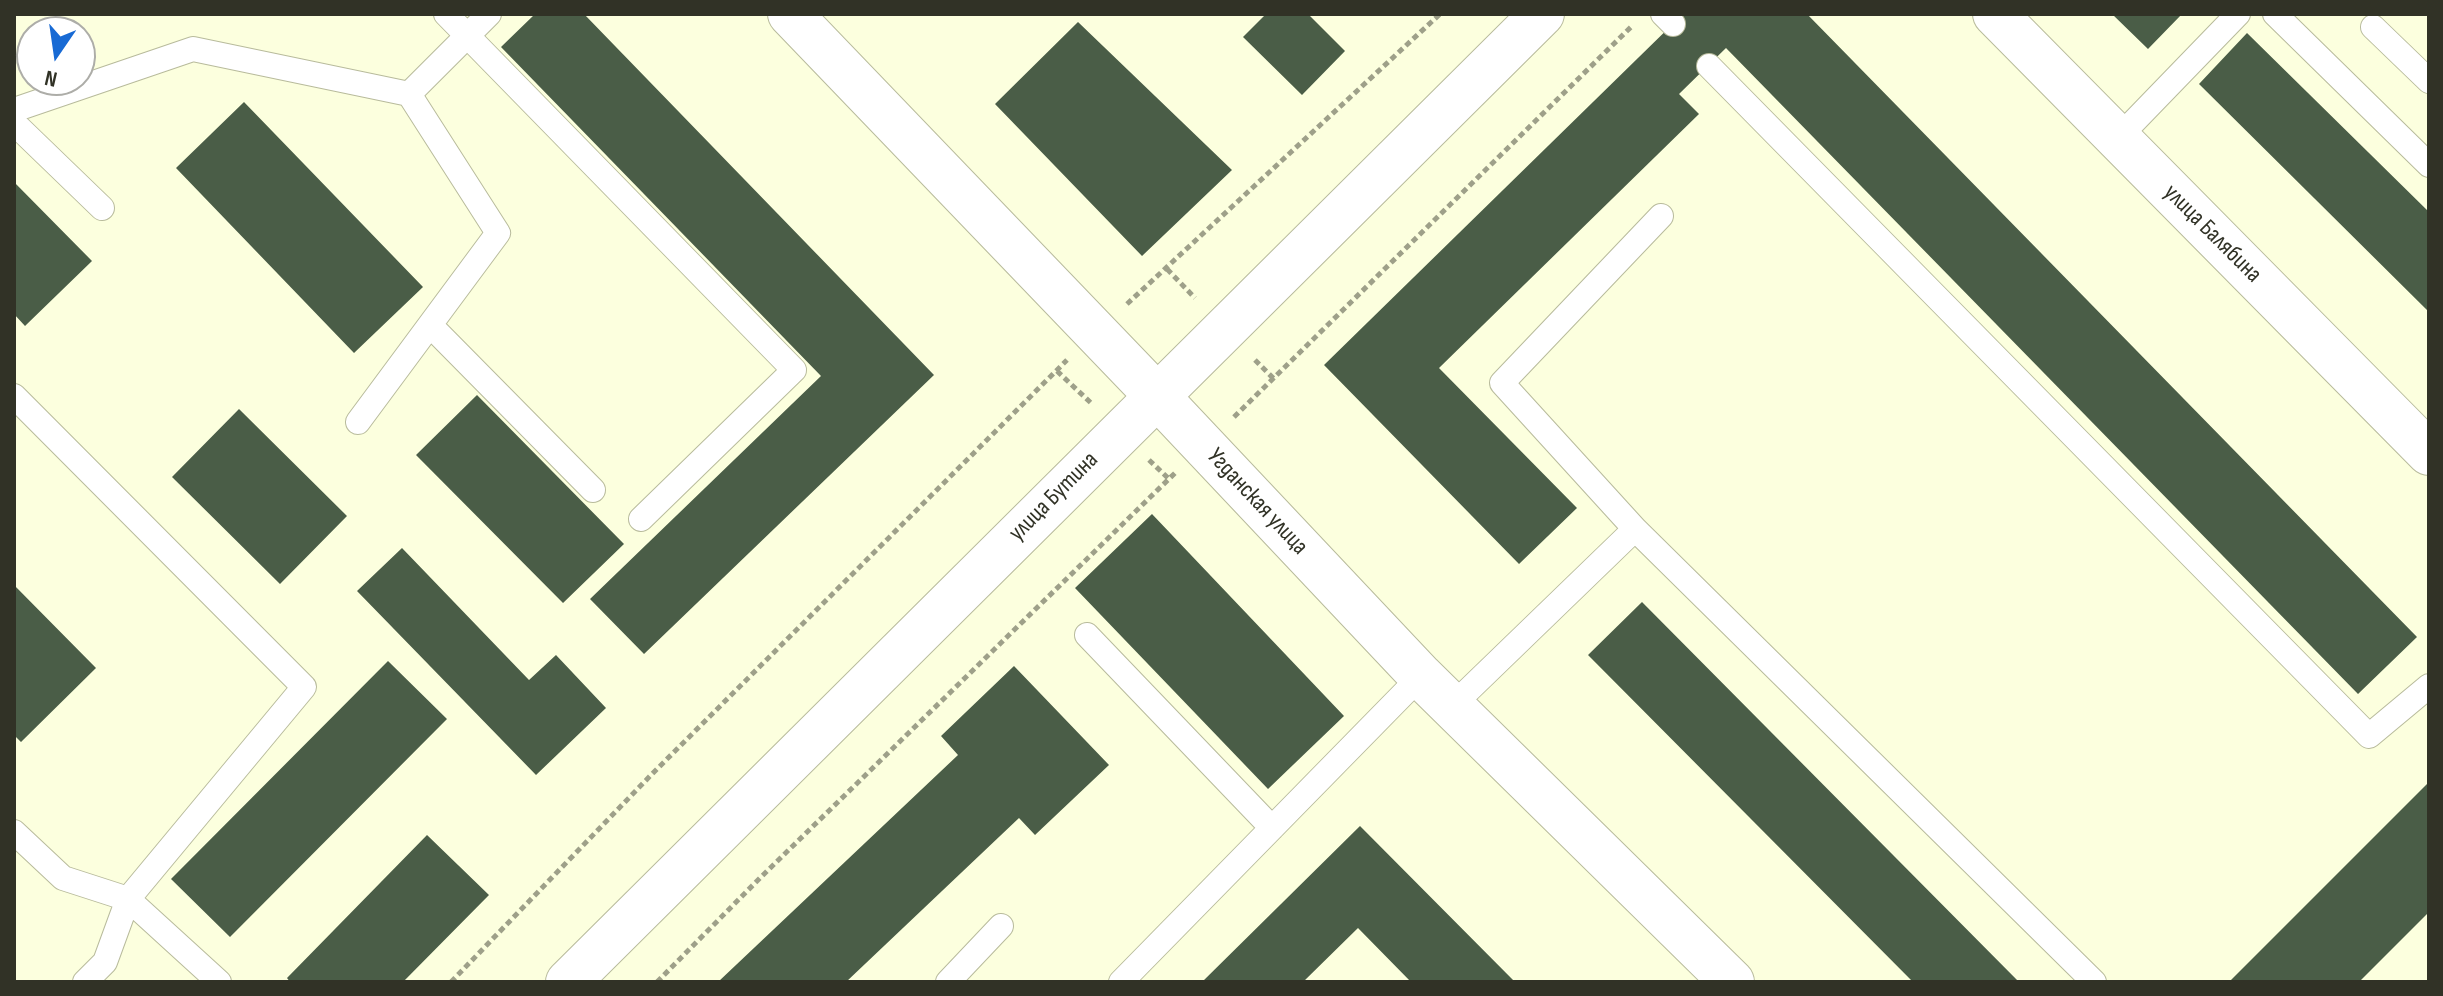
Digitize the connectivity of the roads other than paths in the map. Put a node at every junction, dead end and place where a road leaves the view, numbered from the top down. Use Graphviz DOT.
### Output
graph roads {
  1 [pos="446,14"];
  2 [pos="489,14"];
  3 [pos="790,14"];
  4 [pos="1542,14"];
  5 [pos="1995,14"];
  6 [pos="2238,14"];
  7 [pos="2275,14"];
  8 [pos="2373,27"];
  9 [pos="467,36"];
  10 [pos="1709,66"];
  11 [pos="2429,81"];
  12 [pos="409,94"];
  13 [pos="14,110"];
  14 [pos="14,123"];
  15 [pos="2118,138"];
  16 [pos="2429,165"];
  17 [pos="102,208"];
  18 [pos="1661,216"];
  19 [pos="430,325"];
  20 [pos="1156,395"];
  21 [pos="14,396"];
  22 [pos="358,422"];
  23 [pos="2429,453"];
  24 [pos="593,490"];
  25 [pos="641,519"];
  26 [pos="1635,529"];
  27 [pos="1087,635"];
  28 [pos="1421,676"];
  29 [pos="2429,686"];
  30 [pos="1452,706"];
  31 [pos="1272,828"];
  32 [pos="14,832"];
  33 [pos="128,899"];
  34 [pos="1001,926"];
  35 [pos="85,982"];
  36 [pos="219,982"];
  37 [pos="568,982"];
  38 [pos="948,982"];
  39 [pos="1121,982"];
  40 [pos="1732,982"];
  41 [pos="2094,982"];
  1 -- 9 [label="lane"];
  2 -- 9 [label="lane"];
  3 -- 20 [label="street, Угданская улица"];
  4 -- 20 [label="street, улица Бутина"];
  5 -- 15 [label="street, улица Балябина"];
  6 -- 15 [label="lane"];
  7 -- 16 [label="lane"];
  8 -- 11 [label="lane"];
  9 -- 12 [label="lane"];
  9 -- 25 [label="lane"];
  10 -- 29 [label="lane"];
  12 -- 13 [label="lane"];
  12 -- 19 [label="lane"];
  14 -- 17 [label="lane"];
  15 -- 23 [label="street, улица Балябина"];
  18 -- 26 [label="lane"];
  19 -- 22 [label="lane"];
  19 -- 24 [label="lane"];
  20 -- 28 [label="street, Угданская улица"];
  20 -- 37 [label="street, улица Бутина"];
  21 -- 33 [label="lane"];
  26 -- 30 [label="lane"];
  26 -- 41 [label="lane"];
  27 -- 31 [label="lane"];
  28 -- 30 [label="street, Угданская улица"];
  28 -- 31 [label="lane"];
  30 -- 40 [label="street, Угданская улица"];
  31 -- 39 [label="lane"];
  32 -- 33 [label="lane"];
  33 -- 35 [label="lane"];
  33 -- 36 [label="lane"];
  34 -- 38 [label="lane"];
}
